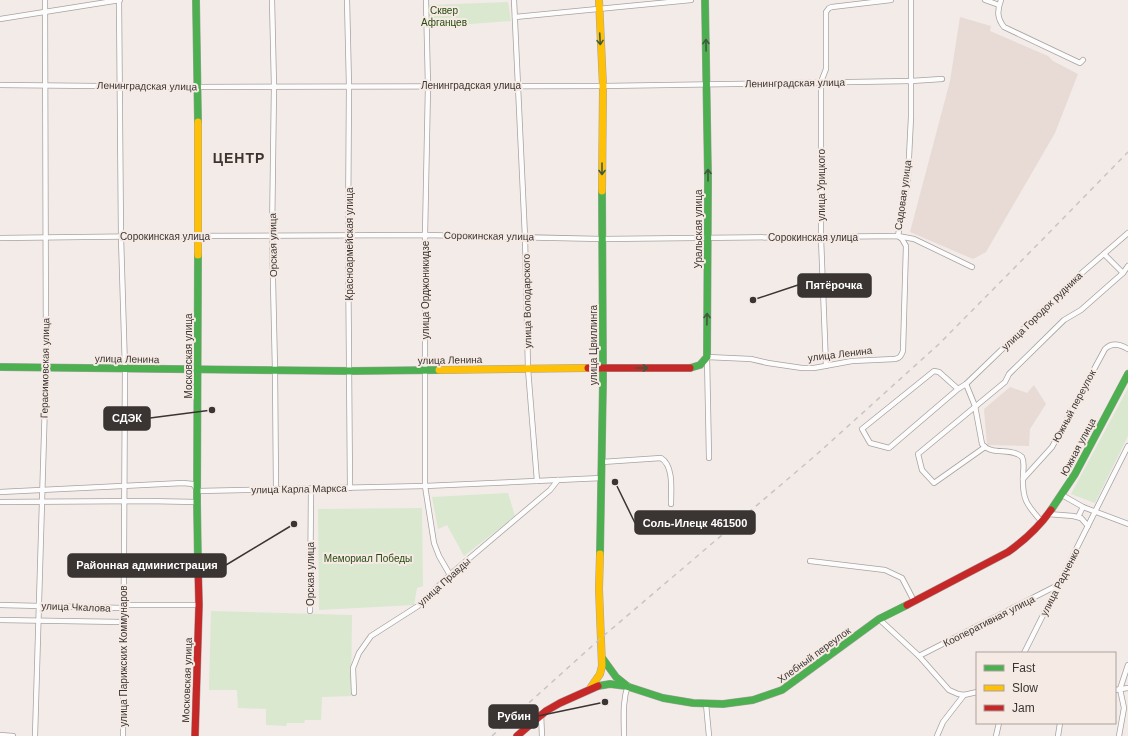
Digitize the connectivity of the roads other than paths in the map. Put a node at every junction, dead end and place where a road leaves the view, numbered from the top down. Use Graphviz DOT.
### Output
graph roads {
  1 [pos="45,0"];
  2 [pos="119,0"];
  3 [pos="196,0"];
  4 [pos="272,0"];
  5 [pos="347,0"];
  6 [pos="426,0"];
  7 [pos="514,0"];
  8 [pos="599,0"];
  9 [pos="691,0"];
  10 [pos="705,0"];
  11 [pos="892,0"];
  12 [pos="911,0"];
  13 [pos="985,0"];
  14 [pos="1001,0"];
  15 [pos="999,5"];
  16 [pos="599,9"];
  17 [pos="45,11"];
  18 [pos="515,17"];
  19 [pos="0,19"];
  20 [pos="1083,60"];
  21 [pos="942,79"];
  22 [pos="910,81"];
  23 [pos="821,82"];
  24 [pos="46,84"];
  25 [pos="708,84"];
  26 [pos="0,85"];
  27 [pos="120,85"];
  28 [pos="518,85"];
  29 [pos="198,86"];
  30 [pos="274,86"];
  31 [pos="349,86"];
  32 [pos="428,86"];
  33 [pos="602,86"];
  34 [pos="1128,234"];
  35 [pos="425,235"];
  36 [pos="121,236"];
  37 [pos="198,236"];
  38 [pos="272,236"];
  39 [pos="348,236"];
  40 [pos="525,236"];
  41 [pos="898,236"];
  42 [pos="0,238"];
  43 [pos="46,238"];
  44 [pos="708,238"];
  45 [pos="821,238"];
  46 [pos="602,239"];
  47 [pos="1104,254"];
  48 [pos="1128,266"];
  49 [pos="972,268"];
  50 [pos="1123,273"];
  51 [pos="1128,349"];
  52 [pos="706,358"];
  53 [pos="895,359"];
  54 [pos="826,366"];
  55 [pos="0,367"];
  56 [pos="46,368"];
  57 [pos="125,368"];
  58 [pos="603,368"];
  59 [pos="528,369"];
  60 [pos="198,370"];
  61 [pos="275,370"];
  62 [pos="350,371"];
  63 [pos="425,371"];
  64 [pos="1128,374"];
  65 [pos="966,384"];
  66 [pos="958,389"];
  67 [pos="974,406"];
  68 [pos="1128,446"];
  69 [pos="985,447"];
  70 [pos="709,458"];
  71 [pos="602,462"];
  72 [pos="602,478"];
  73 [pos="1023,479"];
  74 [pos="558,480"];
  75 [pos="537,481"];
  76 [pos="125,485"];
  77 [pos="425,486"];
  78 [pos="311,488"];
  79 [pos="350,488"];
  80 [pos="276,489"];
  81 [pos="41,491"];
  82 [pos="198,491"];
  83 [pos="0,492"];
  84 [pos="1062,495"];
  85 [pos="42,501"];
  86 [pos="125,501"];
  87 [pos="0,502"];
  88 [pos="197,502"];
  89 [pos="671,504"];
  90 [pos="1083,506"];
  91 [pos="1096,512"];
  92 [pos="1048,514"];
  93 [pos="1078,517"];
  94 [pos="1042,522"];
  95 [pos="1128,524"];
  96 [pos="1088,526"];
  97 [pos="810,561"];
  98 [pos="450,575"];
  99 [pos="1059,585"];
  100 [pos="914,601"];
  101 [pos="0,605"];
  102 [pos="198,605"];
  103 [pos="38,606"];
  104 [pos="123,608"];
  105 [pos="310,611"];
  106 [pos="879,619"];
  107 [pos="0,620"];
  108 [pos="38,621"];
  109 [pos="123,622"];
  110 [pos="1025,652"];
  111 [pos="919,656"];
  112 [pos="602,657"];
  113 [pos="1128,665"];
  114 [pos="628,685"];
  115 [pos="591,687"];
  116 [pos="1128,688"];
  117 [pos="1118,689"];
  118 [pos="976,692"];
  119 [pos="354,693"];
  120 [pos="964,695"];
  121 [pos="706,704"];
  122 [pos="542,714"];
  123 [pos="1000,724"];
  124 [pos="1060,724"];
  125 [pos="0,735"];
  126 [pos="13,736"];
  127 [pos="35,736"];
  128 [pos="123,736"];
  129 [pos="195,736"];
  130 [pos="516,736"];
  131 [pos="542,736"];
  132 [pos="624,736"];
  133 [pos="709,736"];
  134 [pos="937,736"];
  135 [pos="996,736"];
  136 [pos="1058,736"];
  137 [pos="1119,736"];
  1 -- 17 [label="street, Герасимовская улица"];
  2 -- 17 [label="street"];
  2 -- 27 [label="street, улица Парижских Коммунаров"];
  3 -- 29 [label="street, Московская улица"];
  4 -- 30 [label="street, Орская улица"];
  5 -- 31 [label="street, Красноармейская улица"];
  6 -- 32 [label="street, улица Орджоникидзе"];
  7 -- 18 [label="street, улица Володарского"];
  8 -- 16 [label="street, улица Цвиллинга"];
  9 -- 16 [label="street"];
  25 -- 10 [label="street, Уральская улица, one-way"];
  11 -- 23 [label="street, улица Урицкого"];
  12 -- 22 [label="street, Садовая улица"];
  13 -- 15 [label="street"];
  14 -- 15 [label="street"];
  15 -- 20 [label="street"];
  16 -- 18 [label="street"];
  16 -- 33 [label="street, улица Цвиллинга, one-way"];
  17 -- 19 [label="street"];
  17 -- 24 [label="street, Герасимовская улица"];
  18 -- 28 [label="street, улица Володарского"];
  21 -- 22 [label="street, Ленинградская улица"];
  22 -- 23 [label="street, Ленинградская улица"];
  22 -- 41 [label="street, Садовая улица"];
  23 -- 25 [label="street, Ленинградская улица"];
  23 -- 45 [label="street, улица Урицкого"];
  24 -- 26 [label="street, Ленинградская улица"];
  24 -- 27 [label="street, Ленинградская улица"];
  24 -- 43 [label="street, Герасимовская улица"];
  25 -- 33 [label="street, Ленинградская улица"];
  44 -- 25 [label="street, Уральская улица, one-way"];
  27 -- 29 [label="street, Ленинградская улица"];
  27 -- 36 [label="street, улица Парижских Коммунаров"];
  28 -- 32 [label="street, Ленинградская улица"];
  28 -- 33 [label="street, Ленинградская улица"];
  28 -- 40 [label="street, улица Володарского"];
  29 -- 30 [label="street, Ленинградская улица"];
  29 -- 37 [label="street, Московская улица"];
  30 -- 31 [label="street, Ленинградская улица"];
  30 -- 38 [label="street, Орская улица"];
  31 -- 32 [label="street, Ленинградская улица"];
  31 -- 39 [label="street, Красноармейская улица"];
  32 -- 35 [label="street, улица Орджоникидзе"];
  33 -- 46 [label="street, улица Цвиллинга, one-way"];
  34 -- 47 [label="street, улица Городок рудника"];
  35 -- 39 [label="street, Сорокинская улица"];
  35 -- 40 [label="street, Сорокинская улица"];
  35 -- 63 [label="street, улица Орджоникидзе"];
  36 -- 37 [label="street, Сорокинская улица"];
  36 -- 43 [label="street, Сорокинская улица"];
  36 -- 57 [label="street, улица Парижских Коммунаров"];
  37 -- 38 [label="street, Сорокинская улица"];
  37 -- 60 [label="street, Московская улица"];
  38 -- 39 [label="street, Сорокинская улица"];
  38 -- 61 [label="street, Орская улица"];
  39 -- 62 [label="street, Красноармейская улица"];
  40 -- 46 [label="street, Сорокинская улица"];
  40 -- 59 [label="street, улица Володарского"];
  41 -- 45 [label="street, Сорокинская улица"];
  41 -- 49 [label="street, Сорокинская улица"];
  41 -- 53 [label="street, Садовая улица"];
  42 -- 43 [label="street, Сорокинская улица"];
  43 -- 56 [label="street, Герасимовская улица"];
  44 -- 45 [label="street, Сорокинская улица"];
  44 -- 46 [label="street, Сорокинская улица"];
  52 -- 44 [label="street, Уральская улица, one-way"];
  45 -- 54 [label="street, улица Урицкого"];
  46 -- 58 [label="street, улица Цвиллинга"];
  47 -- 50 [label="street"];
  47 -- 65 [label="street, улица Городок рудника"];
  48 -- 50 [label="street"];
  50 -- 67 [label="street"];
  51 -- 73 [label="street, Южный переулок"];
  52 -- 54 [label="street, улица Ленина"];
  58 -- 52 [label="street, улица Ленина, one-way"];
  52 -- 70 [label="street, Уральская улица"];
  53 -- 54 [label="street, улица Ленина"];
  55 -- 56 [label="street, улица Ленина"];
  56 -- 57 [label="street, улица Ленина"];
  56 -- 81 [label="street, Герасимовская улица"];
  57 -- 60 [label="street, улица Ленина"];
  57 -- 76 [label="street, улица Парижских Коммунаров"];
  58 -- 59 [label="street, улица Ленина"];
  58 -- 71 [label="street, улица Цвиллинга"];
  59 -- 63 [label="street, улица Ленина"];
  59 -- 75 [label="street, улица Володарского"];
  60 -- 61 [label="street, улица Ленина"];
  60 -- 82 [label="street, Московская улица"];
  61 -- 62 [label="street, улица Ленина"];
  61 -- 80 [label="street, Орская улица"];
  62 -- 63 [label="street, улица Ленина"];
  62 -- 79 [label="street, Красноармейская улица"];
  63 -- 77 [label="street, улица Орджоникидзе"];
  64 -- 84 [label="street, Южная улица"];
  65 -- 66 [label="street, улица Городок рудника"];
  65 -- 67 [label="street"];
  66 -- 66 [label="street, улица Городок рудника"];
  67 -- 69 [label="street"];
  67 -- 69 [label="street"];
  68 -- 91 [label="street"];
  69 -- 73 [label="street"];
  71 -- 72 [label="street, улица Цвиллинга"];
  71 -- 89 [label="street"];
  72 -- 74 [label="street, улица Карла Маркса"];
  72 -- 112 [label="street, улица Цвиллинга"];
  73 -- 94 [label="street"];
  74 -- 75 [label="street, улица Карла Маркса"];
  74 -- 98 [label="street, улица Правды"];
  75 -- 77 [label="street, улица Карла Маркса"];
  76 -- 81 [label="street, улица Карла Маркса"];
  76 -- 82 [label="street, улица Карла Маркса"];
  76 -- 86 [label="street, улица Парижских Коммунаров"];
  77 -- 79 [label="street, улица Карла Маркса"];
  77 -- 98 [label="street, улица Орджоникидзе"];
  78 -- 79 [label="street, улица Карла Маркса"];
  78 -- 80 [label="street, улица Карла Маркса"];
  78 -- 105 [label="street, Орская улица"];
  80 -- 82 [label="street, улица Карла Маркса"];
  81 -- 83 [label="street, улица Карла Маркса"];
  81 -- 85 [label="street, Герасимовская улица"];
  82 -- 88 [label="street, Московская улица"];
  84 -- 90 [label="street"];
  84 -- 92 [label="street, Хлебный переулок"];
  85 -- 86 [label="street"];
  85 -- 87 [label="street"];
  85 -- 103 [label="street, Герасимовская улица"];
  86 -- 88 [label="street"];
  86 -- 104 [label="street, улица Парижских Коммунаров"];
  88 -- 102 [label="street, Московская улица"];
  90 -- 91 [label="street"];
  90 -- 93 [label="street"];
  91 -- 95 [label="street"];
  91 -- 96 [label="street, улица Радченко"];
  92 -- 93 [label="street"];
  92 -- 94 [label="street, Хлебный переулок"];
  93 -- 96 [label="street"];
  94 -- 100 [label="street, Хлебный переулок"];
  96 -- 99 [label="street, улица Радченко"];
  97 -- 100 [label="street"];
  98 -- 119 [label="street, улица Правды"];
  99 -- 110 [label="street, улица Радченко"];
  99 -- 111 [label="street, Кооперативная улица"];
  100 -- 106 [label="street, Хлебный переулок"];
  101 -- 103 [label="street, улица Чкалова"];
  102 -- 104 [label="street, улица Чкалова"];
  102 -- 129 [label="street, Московская улица"];
  103 -- 104 [label="street, улица Чкалова"];
  103 -- 108 [label="street, Герасимовская улица"];
  104 -- 109 [label="street, улица Парижских Коммунаров"];
  106 -- 111 [label="street"];
  106 -- 121 [label="street, Хлебный переулок"];
  107 -- 108 [label="street, улица Чкалова"];
  108 -- 109 [label="street, улица Чкалова"];
  108 -- 127 [label="street, Герасимовская улица"];
  109 -- 128 [label="street, улица Парижских Коммунаров"];
  111 -- 120 [label="street"];
  112 -- 114 [label="street"];
  112 -- 115 [label="street, улица Цвиллинга"];
  113 -- 117 [label="street"];
  114 -- 115 [label="street, Хлебный переулок"];
  114 -- 121 [label="street, Хлебный переулок"];
  114 -- 132 [label="street"];
  115 -- 122 [label="street"];
  116 -- 117 [label="street"];
  117 -- 137 [label="street"];
  118 -- 120 [label="street"];
  120 -- 134 [label="street"];
  121 -- 133 [label="street"];
  122 -- 130 [label="street"];
  122 -- 131 [label="street"];
  123 -- 135 [label="street"];
  124 -- 136 [label="street"];
  125 -- 126 [label="street"];
}
